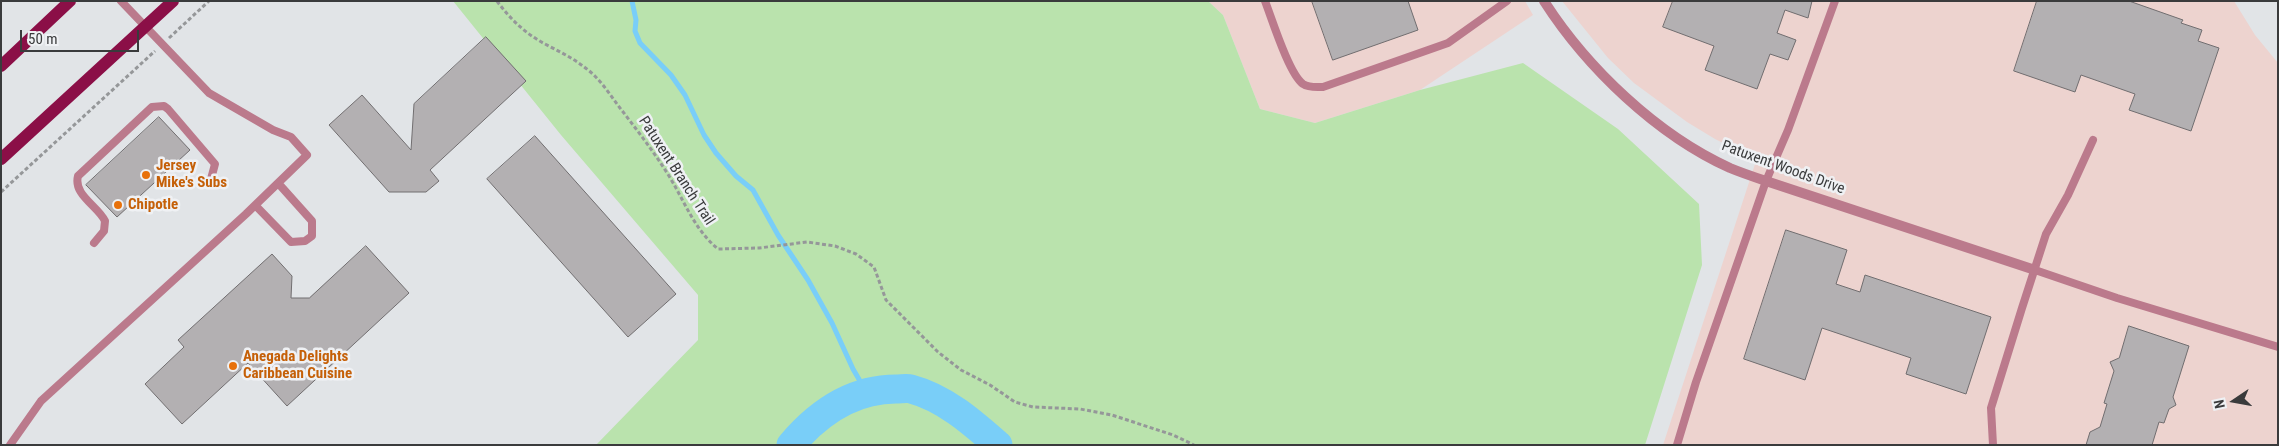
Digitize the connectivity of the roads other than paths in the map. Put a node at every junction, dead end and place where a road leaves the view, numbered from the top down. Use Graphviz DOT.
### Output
graph roads {
  1 [pos="70,1"];
  2 [pos="121,1"];
  3 [pos="174,1"];
  4 [pos="1265,1"];
  5 [pos="1507,1"];
  6 [pos="1544,1"];
  7 [pos="1835,1"];
  8 [pos="146,27"];
  9 [pos="1,66"];
  10 [pos="2093,140"];
  11 [pos="1,159"];
  12 [pos="211,178"];
  13 [pos="1766,181"];
  14 [pos="278,183"];
  15 [pos="255,206"];
  16 [pos="94,243"];
  17 [pos="2035,270"];
  18 [pos="2278,347"];
  19 [pos="10,445"];
  20 [pos="1677,445"];
  21 [pos="1993,445"];
  1 -- 9 [label="main road"];
  2 -- 8 [label="lane"];
  3 -- 8 [label="main road"];
  4 -- 5 [label="lane"];
  6 -- 13 [label="street, Patuxent Woods Drive"];
  7 -- 13 [label="lane"];
  8 -- 11 [label="main road"];
  8 -- 14 [label="lane"];
  10 -- 17 [label="lane"];
  12 -- 16 [label="lane"];
  13 -- 17 [label="street, Patuxent Woods Drive"];
  13 -- 20 [label="lane"];
  14 -- 15 [label="lane"];
  14 -- 15 [label="lane"];
  15 -- 19 [label="lane"];
  17 -- 18 [label="lane"];
  17 -- 21 [label="lane"];
}
